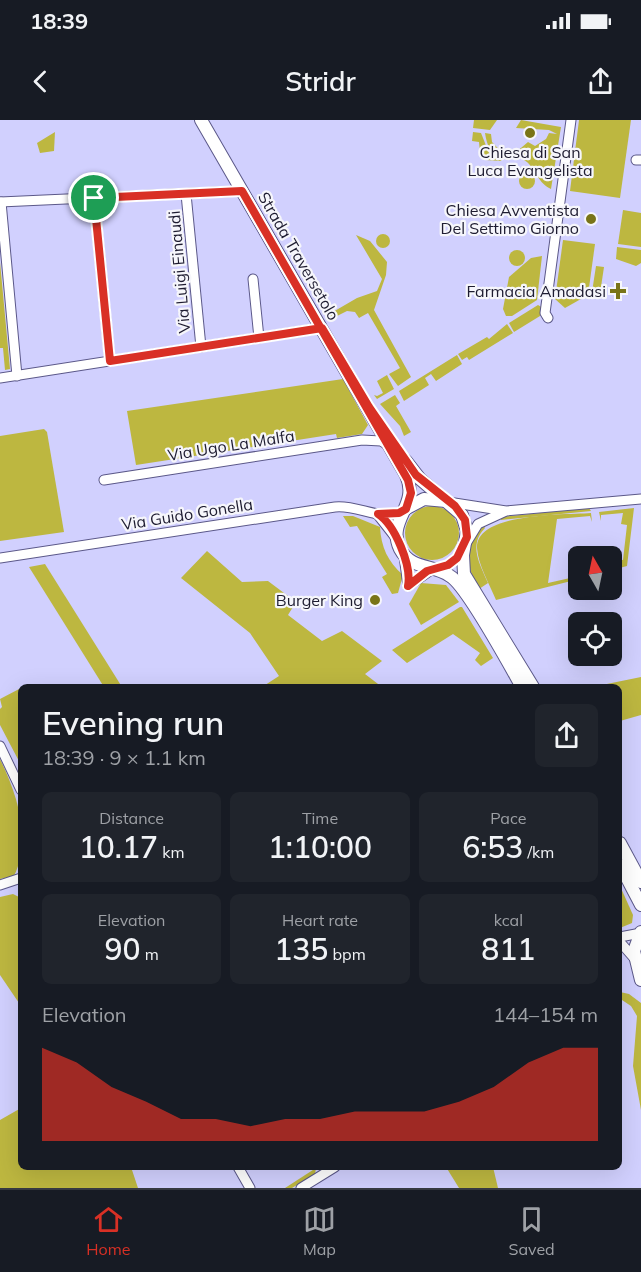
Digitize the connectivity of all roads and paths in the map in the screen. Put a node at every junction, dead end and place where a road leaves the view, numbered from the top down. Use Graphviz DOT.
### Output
graph roads {
  1 [pos="201,120"];
  2 [pos="570,122"];
  3 [pos="242,191"];
  4 [pos="186,194"];
  5 [pos="94,198"];
  6 [pos="0,202"];
  7 [pos="253,279"];
  8 [pos="548,318"];
  9 [pos="322,328"];
  10 [pos="259,338"];
  11 [pos="201,347"];
  12 [pos="110,361"];
  13 [pos="17,376"];
  14 [pos="0,378"];
  15 [pos="381,437"];
  16 [pos="104,480"];
  17 [pos="641,499"];
  18 [pos="448,502"];
  19 [pos="406,509"];
  20 [pos="506,512"];
  21 [pos="378,514"];
  22 [pos="397,539"];
  23 [pos="465,545"];
  24 [pos="403,554"];
  25 [pos="0,558"];
  26 [pos="434,568"];
  27 [pos="520,684"];
  28 [pos="531,684"];
  29 [pos="0,746"];
  30 [pos="18,784"];
  31 [pos="622,847"];
  32 [pos="622,869"];
  33 [pos="641,882"];
  34 [pos="641,904"];
  35 [pos="641,932"];
  36 [pos="622,939"];
  37 [pos="622,943"];
  38 [pos="634,958"];
  39 [pos="641,980"];
  40 [pos="240,1170"];
  41 [pos="330,1170"];
  42 [pos="250,1188"];
  43 [pos="302,1188"];
  1 -- 3 [label="main road, Strada Traversetolo"];
  2 -- 8 [label="street"];
  3 -- 4 [label="street"];
  3 -- 9 [label="main road, Strada Traversetolo"];
  4 -- 5 [label="street"];
  4 -- 11 [label="street, Via Luigi Einaudi"];
  5 -- 6 [label="street"];
  5 -- 12 [label="street"];
  6 -- 13 [label="street"];
  7 -- 10 [label="street"];
  9 -- 10 [label="street"];
  9 -- 15 [label="main road, Strada Traversetolo"];
  10 -- 11 [label="street"];
  11 -- 12 [label="street"];
  12 -- 13 [label="street"];
  13 -- 14 [label="street"];
  15 -- 16 [label="street, Via Ugo La Malfa"];
  15 -- 18 [label="main road, Strada Traversetolo"];
  15 -- 19 [label="main road, Strada Traversetolo"];
  17 -- 20 [label="street"];
  18 -- 19 [label="main road"];
  18 -- 20 [label="street"];
  18 -- 23 [label="main road, Strada Traversetolo"];
  19 -- 21 [label="street, Via Guido Gonella"];
  19 -- 22 [label="main road, Strada Traversetolo"];
  20 -- 23 [label="street"];
  21 -- 22 [label="street"];
  21 -- 25 [label="street, Via Guido Gonella"];
  22 -- 24 [label="main road"];
  23 -- 26 [label="main road"];
  23 -- 28 [label="main road, Strada Traversetolo"];
  24 -- 26 [label="main road"];
  24 -- 26 [label="street"];
  26 -- 27 [label="main road"];
  29 -- 30 [label="street"];
  31 -- 33 [label="main road"];
  32 -- 34 [label="main road"];
  35 -- 36 [label="street"];
  35 -- 38 [label="main road"];
  37 -- 38 [label="street"];
  38 -- 39 [label="main road"];
  40 -- 42 [label="street"];
  41 -- 43 [label="street"];
}
